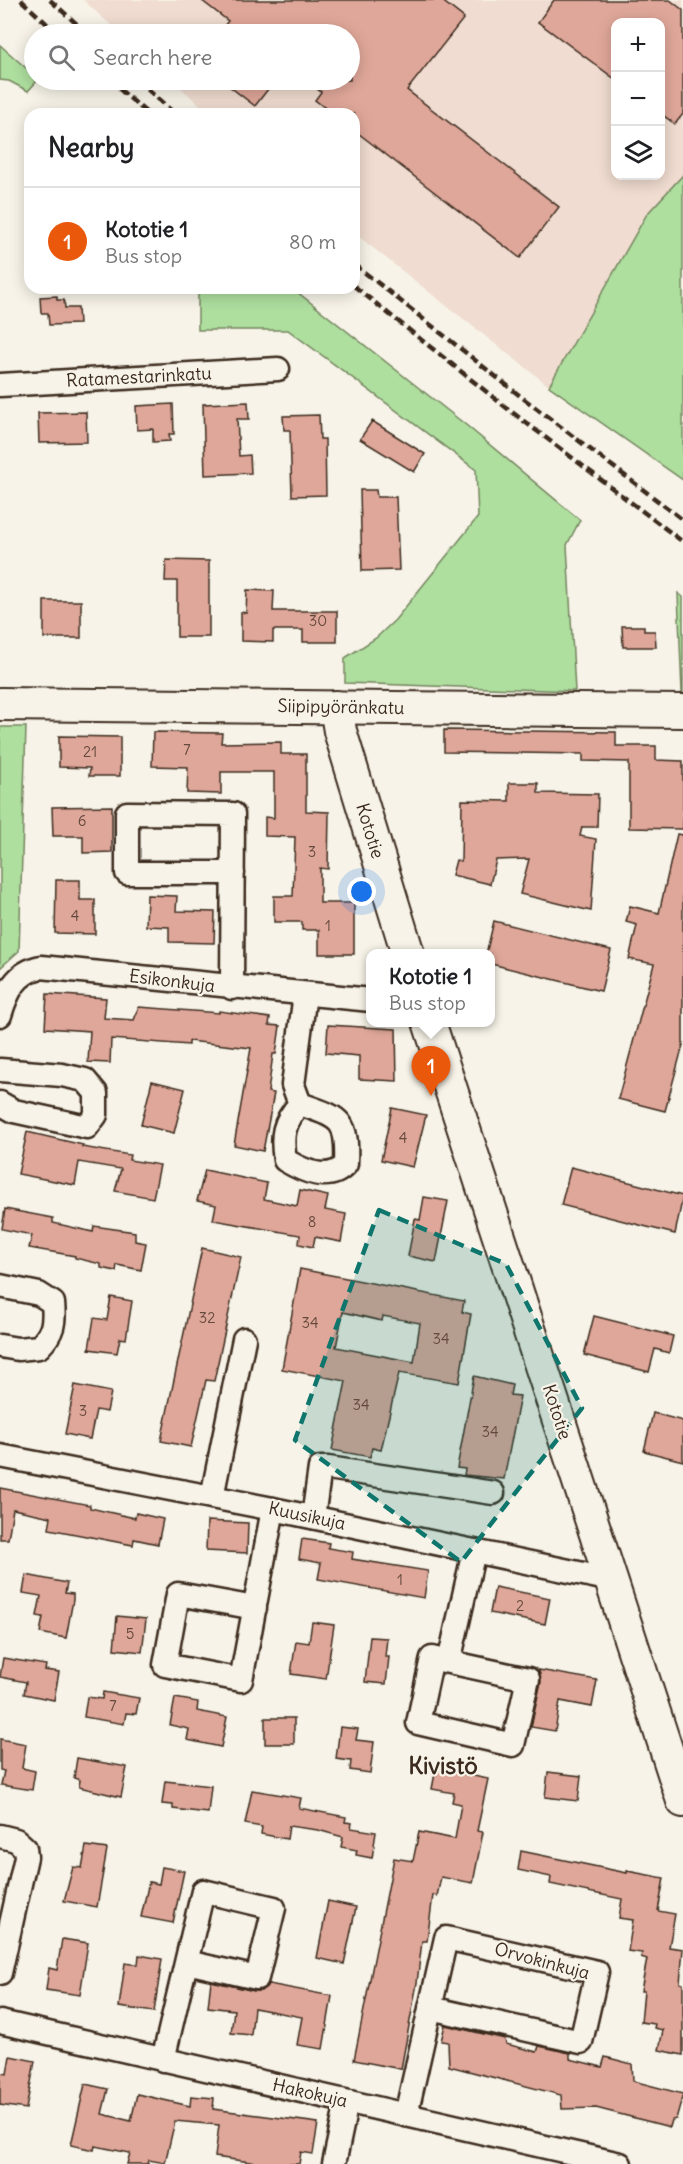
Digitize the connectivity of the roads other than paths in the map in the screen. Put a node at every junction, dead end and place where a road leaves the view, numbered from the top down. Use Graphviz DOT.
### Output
graph roads {
  1 [pos="278,369"];
  2 [pos="0,386"];
  3 [pos="0,704"];
  4 [pos="336,707"];
  5 [pos="683,711"];
  6 [pos="232,873"];
  7 [pos="406,949"];
  8 [pos="232,988"];
  9 [pos="304,994"];
  10 [pos="366,1000"];
  11 [pos="0,1015"];
  12 [pos="430,1027"];
  13 [pos="0,1070"];
  14 [pos="0,1103"];
  15 [pos="300,1104"];
  16 [pos="0,1286"];
  17 [pos="244,1339"];
  18 [pos="0,1346"];
  19 [pos="0,1456"];
  20 [pos="494,1493"];
  21 [pos="212,1497"];
  22 [pos="273,1509"];
  23 [pos="313,1517"];
  24 [pos="474,1551"];
  25 [pos="612,1580"];
  26 [pos="255,1608"];
  27 [pos="449,1662"];
  28 [pos="683,1801"];
  29 [pos="0,1836"];
  30 [pos="8,1907"];
  31 [pos="187,1962"];
  32 [pos="0,1973"];
  33 [pos="430,2008"];
  34 [pos="0,2022"];
  35 [pos="163,2060"];
  36 [pos="347,2102"];
  37 [pos="406,2115"];
  38 [pos="334,2164"];
  39 [pos="620,2164"];
  1 -- 2 [label="street, Ratamestarinkatu"];
  3 -- 4 [label="street, Siipipyöränkatu"];
  4 -- 5 [label="street, Siipipyöränkatu"];
  4 -- 7 [label="street, Kototie"];
  6 -- 6 [label="street"];
  6 -- 8 [label="street"];
  8 -- 9 [label="street, Esikonkuja"];
  8 -- 11 [label="street, Esikonkuja"];
  9 -- 10 [label="street, Esikonkuja"];
  9 -- 15 [label="street"];
  12 -- 25 [label="street, Kototie"];
  13 -- 14 [label="street"];
  16 -- 18 [label="street"];
  17 -- 21 [label="street"];
  19 -- 21 [label="street, Kuusikuja"];
  20 -- 23 [label="street"];
  21 -- 22 [label="street, Kuusikuja"];
  22 -- 23 [label="street, Kuusikuja"];
  22 -- 26 [label="street"];
  23 -- 24 [label="street, Kuusikuja"];
  24 -- 25 [label="street, Kuusikuja"];
  24 -- 27 [label="street"];
  25 -- 28 [label="street, Kototie"];
  26 -- 26 [label="street"];
  27 -- 27 [label="street"];
  29 -- 30 [label="street"];
  30 -- 32 [label="street"];
  31 -- 31 [label="street"];
  31 -- 35 [label="street"];
  33 -- 33 [label="street, Orvokinkuja"];
  33 -- 37 [label="street, Orvokinkuja"];
  34 -- 35 [label="street, Hakokuja"];
  35 -- 36 [label="street, Hakokuja"];
  36 -- 37 [label="street, Hakokuja"];
  36 -- 38 [label="street"];
  37 -- 39 [label="street, Hakokuja"];
}
